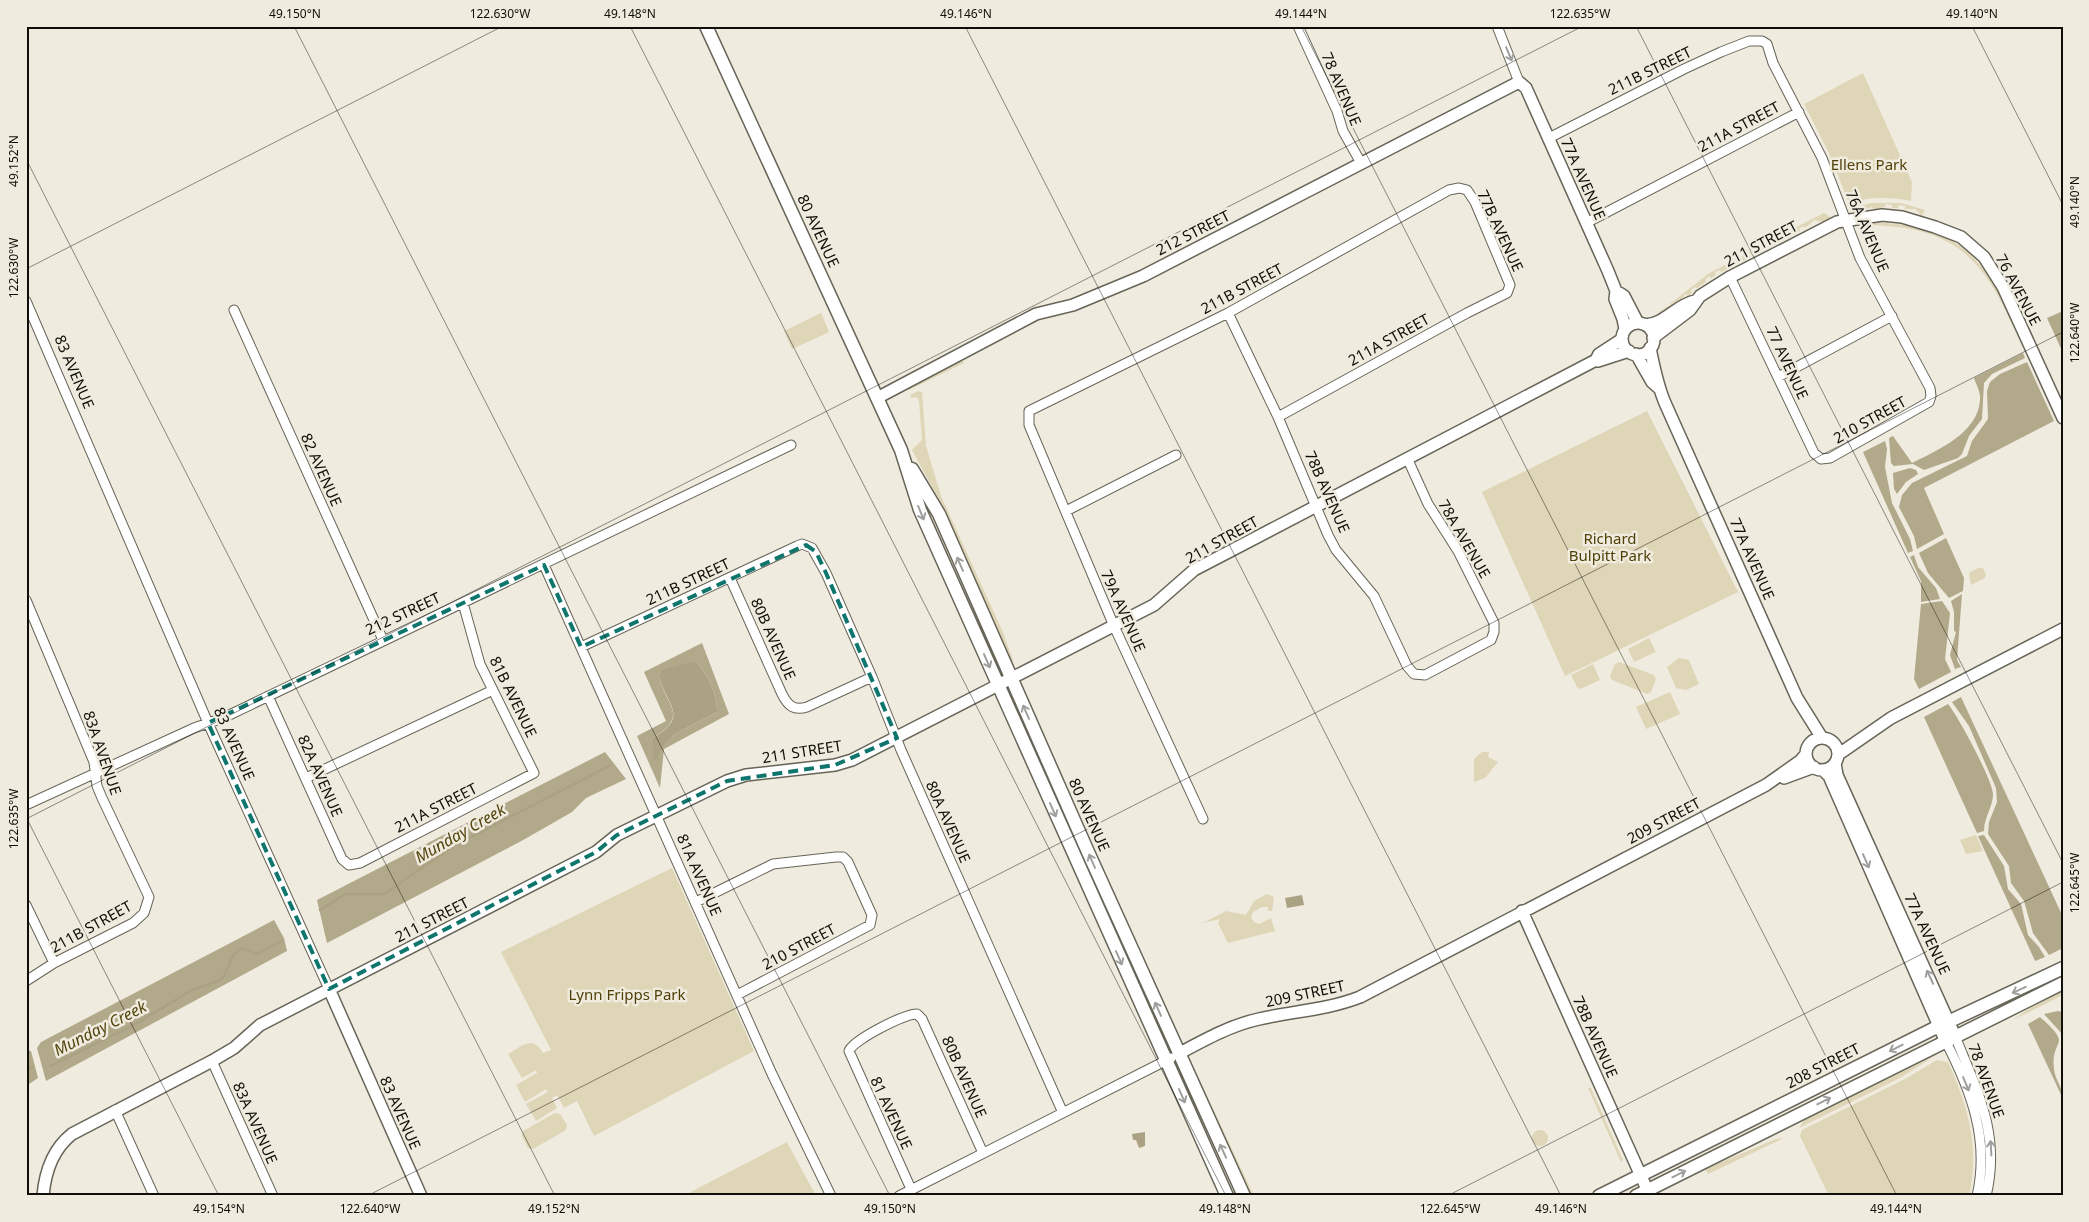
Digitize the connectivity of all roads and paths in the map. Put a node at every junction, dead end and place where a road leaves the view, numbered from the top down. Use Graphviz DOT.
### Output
graph roads {
  1 [pos="706,26"];
  2 [pos="1298,26"];
  3 [pos="1497,26"];
  4 [pos="1767,44"];
  5 [pos="1519,82"];
  6 [pos="1799,112"];
  7 [pos="1549,138"];
  8 [pos="1360,162"];
  9 [pos="1465,189"];
  10 [pos="1846,220"];
  11 [pos="1586,223"];
  12 [pos="1730,277"];
  13 [pos="1510,285"];
  14 [pos="1616,291"];
  15 [pos="26,301"];
  16 [pos="1695,301"];
  17 [pos="234,310"];
  18 [pos="1228,313"];
  19 [pos="1892,316"];
  20 [pos="1642,324"];
  21 [pos="1623,334"];
  22 [pos="1652,343"];
  23 [pos="1633,353"];
  24 [pos="1596,360"];
  25 [pos="1778,377"];
  26 [pos="1660,389"];
  27 [pos="877,398"];
  28 [pos="1930,400"];
  29 [pos="1029,411"];
  30 [pos="1278,417"];
  31 [pos="2063,418"];
  32 [pos="791,445"];
  33 [pos="901,450"];
  34 [pos="1176,455"];
  35 [pos="1821,459"];
  36 [pos="1408,460"];
  37 [pos="1315,507"];
  38 [pos="1066,511"];
  39 [pos="806,545"];
  40 [pos="544,565"];
  41 [pos="730,578"];
  42 [pos="26,600"];
  43 [pos="463,603"];
  44 [pos="1114,626"];
  45 [pos="2063,629"];
  46 [pos="383,640"];
  47 [pos="581,647"];
  48 [pos="1414,674"];
  49 [pos="872,677"];
  50 [pos="1011,679"];
  51 [pos="997,685"];
  52 [pos="493,690"];
  53 [pos="268,696"];
  54 [pos="1797,698"];
  55 [pos="208,723"];
  56 [pos="1879,725"];
  57 [pos="896,738"];
  58 [pos="1827,739"];
  59 [pos="1808,749"];
  60 [pos="1837,759"];
  61 [pos="1818,768"];
  62 [pos="534,773"];
  63 [pos="95,774"];
  64 [pos="306,778"];
  65 [pos="1766,785"];
  66 [pos="26,805"];
  67 [pos="658,815"];
  68 [pos="1203,819"];
  69 [pos="349,865"];
  70 [pos="696,902"];
  71 [pos="26,905"];
  72 [pos="1522,911"];
  73 [pos="144,913"];
  74 [pos="54,963"];
  75 [pos="2063,968"];
  76 [pos="26,981"];
  77 [pos="2063,984"];
  78 [pos="328,989"];
  79 [pos="737,995"];
  80 [pos="917,1014"];
  81 [pos="1945,1024"];
  82 [pos="1950,1038"];
  83 [pos="1178,1054"];
  84 [pos="1166,1060"];
  85 [pos="212,1061"];
  86 [pos="115,1110"];
  87 [pos="1063,1113"];
  88 [pos="983,1153"];
  89 [pos="1640,1175"];
  90 [pos="911,1189"];
  91 [pos="1644,1194"];
  92 [pos="44,1196"];
  93 [pos="154,1196"];
  94 [pos="274,1196"];
  95 [pos="421,1196"];
  96 [pos="832,1196"];
  97 [pos="899,1196"];
  98 [pos="1227,1196"];
  99 [pos="1244,1196"];
  100 [pos="1599,1196"];
  101 [pos="1977,1196"];
  102 [pos="1986,1196"];
  1 -- 27 [label="main road, 80 AVENUE"];
  2 -- 8 [label="street, 78 AVENUE"];
  3 -- 5 [label="street, one-way"];
  4 -- 6 [label="street, 76A AVENUE"];
  4 -- 7 [label="street, 211B STREET"];
  5 -- 7 [label="street, 77A AVENUE"];
  5 -- 8 [label="street, 212 STREET"];
  6 -- 10 [label="street, 76A AVENUE"];
  6 -- 11 [label="street, 211A STREET"];
  7 -- 11 [label="street, 77A AVENUE"];
  8 -- 27 [label="street, 212 STREET"];
  9 -- 13 [label="street, 77B AVENUE"];
  9 -- 18 [label="street, 211B STREET"];
  10 -- 12 [label="street, 211 STREET"];
  10 -- 19 [label="street, 76A AVENUE"];
  10 -- 31 [label="street, 76 AVENUE"];
  11 -- 14 [label="street, 77A AVENUE"];
  12 -- 16 [label="street, 211 STREET"];
  12 -- 25 [label="street, 77 AVENUE"];
  13 -- 30 [label="street, 211A STREET"];
  14 -- 20 [label="street, 77A AVENUE"];
  14 -- 21 [label="street, 77A AVENUE"];
  15 -- 55 [label="street, 83 AVENUE"];
  16 -- 20 [label="street, 211 STREET"];
  16 -- 22 [label="street, 211 STREET"];
  17 -- 46 [label="street, 82 AVENUE"];
  18 -- 29 [label="street, 211B STREET"];
  18 -- 30 [label="street, 78B AVENUE"];
  19 -- 25 [label="street"];
  19 -- 28 [label="street, 76A AVENUE"];
  20 -- 21 [label="street"];
  20 -- 22 [label="street"];
  21 -- 23 [label="street"];
  21 -- 24 [label="street, 211 STREET"];
  22 -- 23 [label="street"];
  22 -- 26 [label="street, 77A AVENUE"];
  23 -- 24 [label="street, 211 STREET"];
  23 -- 26 [label="street, 77A AVENUE"];
  24 -- 36 [label="street, 211 STREET"];
  25 -- 35 [label="street, 77 AVENUE"];
  26 -- 54 [label="street, 77A AVENUE"];
  27 -- 33 [label="main road, 80 AVENUE"];
  28 -- 35 [label="street, 210 STREET"];
  29 -- 38 [label="street, 79A AVENUE"];
  30 -- 37 [label="street, 78B AVENUE"];
  32 -- 40 [label="street, 212 STREET"];
  50 -- 33 [label="main road, 80 AVENUE, one-way"];
  33 -- 51 [label="main road, 80 AVENUE, one-way"];
  34 -- 38 [label="street"];
  36 -- 37 [label="street, 211 STREET"];
  36 -- 48 [label="street, 78A AVENUE"];
  37 -- 44 [label="street, 211 STREET"];
  37 -- 48 [label="street, 78B AVENUE"];
  38 -- 44 [label="street, 79A AVENUE"];
  39 -- 41 [label="street, 211B STREET"];
  39 -- 49 [label="street, 80A AVENUE"];
  40 -- 43 [label="street, 212 STREET"];
  40 -- 47 [label="street, 81A AVENUE"];
  41 -- 47 [label="street, 211B STREET"];
  41 -- 49 [label="street, 80B AVENUE"];
  42 -- 63 [label="street, 83A AVENUE"];
  43 -- 46 [label="street, 212 STREET"];
  43 -- 52 [label="street, 81B AVENUE"];
  44 -- 50 [label="street, 211 STREET"];
  44 -- 68 [label="street, 79A AVENUE"];
  45 -- 56 [label="street"];
  46 -- 53 [label="street, 212 STREET"];
  47 -- 67 [label="street, 81A AVENUE"];
  49 -- 57 [label="street, 80A AVENUE"];
  50 -- 51 [label="street, 211 STREET"];
  83 -- 50 [label="main road, 80 AVENUE, one-way"];
  51 -- 57 [label="street, 211 STREET"];
  51 -- 84 [label="main road, 80 AVENUE, one-way"];
  52 -- 62 [label="street, 81B AVENUE"];
  52 -- 64 [label="street"];
  53 -- 55 [label="street, 212 STREET"];
  53 -- 64 [label="street, 82A AVENUE"];
  54 -- 58 [label="street, 77A AVENUE"];
  54 -- 59 [label="street, 77A AVENUE"];
  55 -- 63 [label="street, 212 STREET"];
  55 -- 78 [label="street, 83 AVENUE"];
  56 -- 58 [label="street"];
  56 -- 60 [label="street"];
  57 -- 67 [label="street, 211 STREET"];
  57 -- 87 [label="street, 80A AVENUE"];
  58 -- 59 [label="street, 209 STREET"];
  58 -- 60 [label="street, 77A AVENUE"];
  59 -- 61 [label="street, 77A AVENUE"];
  59 -- 65 [label="street, 209 STREET"];
  60 -- 61 [label="street, 209 STREET"];
  81 -- 60 [label="street, 77A AVENUE, one-way"];
  61 -- 65 [label="street, 209 STREET"];
  61 -- 81 [label="street, 77A AVENUE, one-way"];
  62 -- 69 [label="street, 211A STREET"];
  63 -- 66 [label="street, 212 STREET"];
  63 -- 73 [label="street, 83A AVENUE"];
  64 -- 69 [label="street, 82A AVENUE"];
  65 -- 72 [label="street, 209 STREET"];
  67 -- 70 [label="street, 81A AVENUE"];
  67 -- 78 [label="street, 211 STREET"];
  70 -- 79 [label="street, 81A AVENUE"];
  70 -- 79 [label="street, 210 STREET"];
  71 -- 74 [label="street"];
  72 -- 83 [label="street, 209 STREET"];
  72 -- 89 [label="street, 78B AVENUE"];
  73 -- 74 [label="street, 211B STREET"];
  74 -- 76 [label="street, 211B STREET"];
  75 -- 81 [label="main road, 208 STREET, one-way"];
  77 -- 82 [label="main road"];
  78 -- 85 [label="street, 211 STREET"];
  78 -- 95 [label="street, 83 AVENUE"];
  79 -- 96 [label="street, 81A AVENUE"];
  80 -- 88 [label="street, 80B AVENUE"];
  80 -- 90 [label="street, 81 AVENUE"];
  81 -- 82 [label="street, 77A AVENUE"];
  81 -- 89 [label="main road, 208 STREET, one-way"];
  91 -- 82 [label="main road, one-way"];
  82 -- 101 [label="street, 78 AVENUE, one-way"];
  102 -- 82 [label="street, 78 AVENUE, one-way"];
  83 -- 84 [label="street, 209 STREET"];
  99 -- 83 [label="main road, 80 AVENUE, one-way"];
  84 -- 87 [label="street, 209 STREET"];
  84 -- 98 [label="main road, 80 AVENUE, one-way"];
  85 -- 86 [label="street, 211 STREET"];
  85 -- 94 [label="street, 83A AVENUE"];
  86 -- 92 [label="street, 211 STREET"];
  86 -- 93 [label="street"];
  87 -- 88 [label="street, 209 STREET"];
  88 -- 90 [label="street, 209 STREET"];
  89 -- 91 [label="street, 78B AVENUE"];
  89 -- 100 [label="main road, 208 STREET"];
  90 -- 97 [label="street, 209 STREET"];
}
